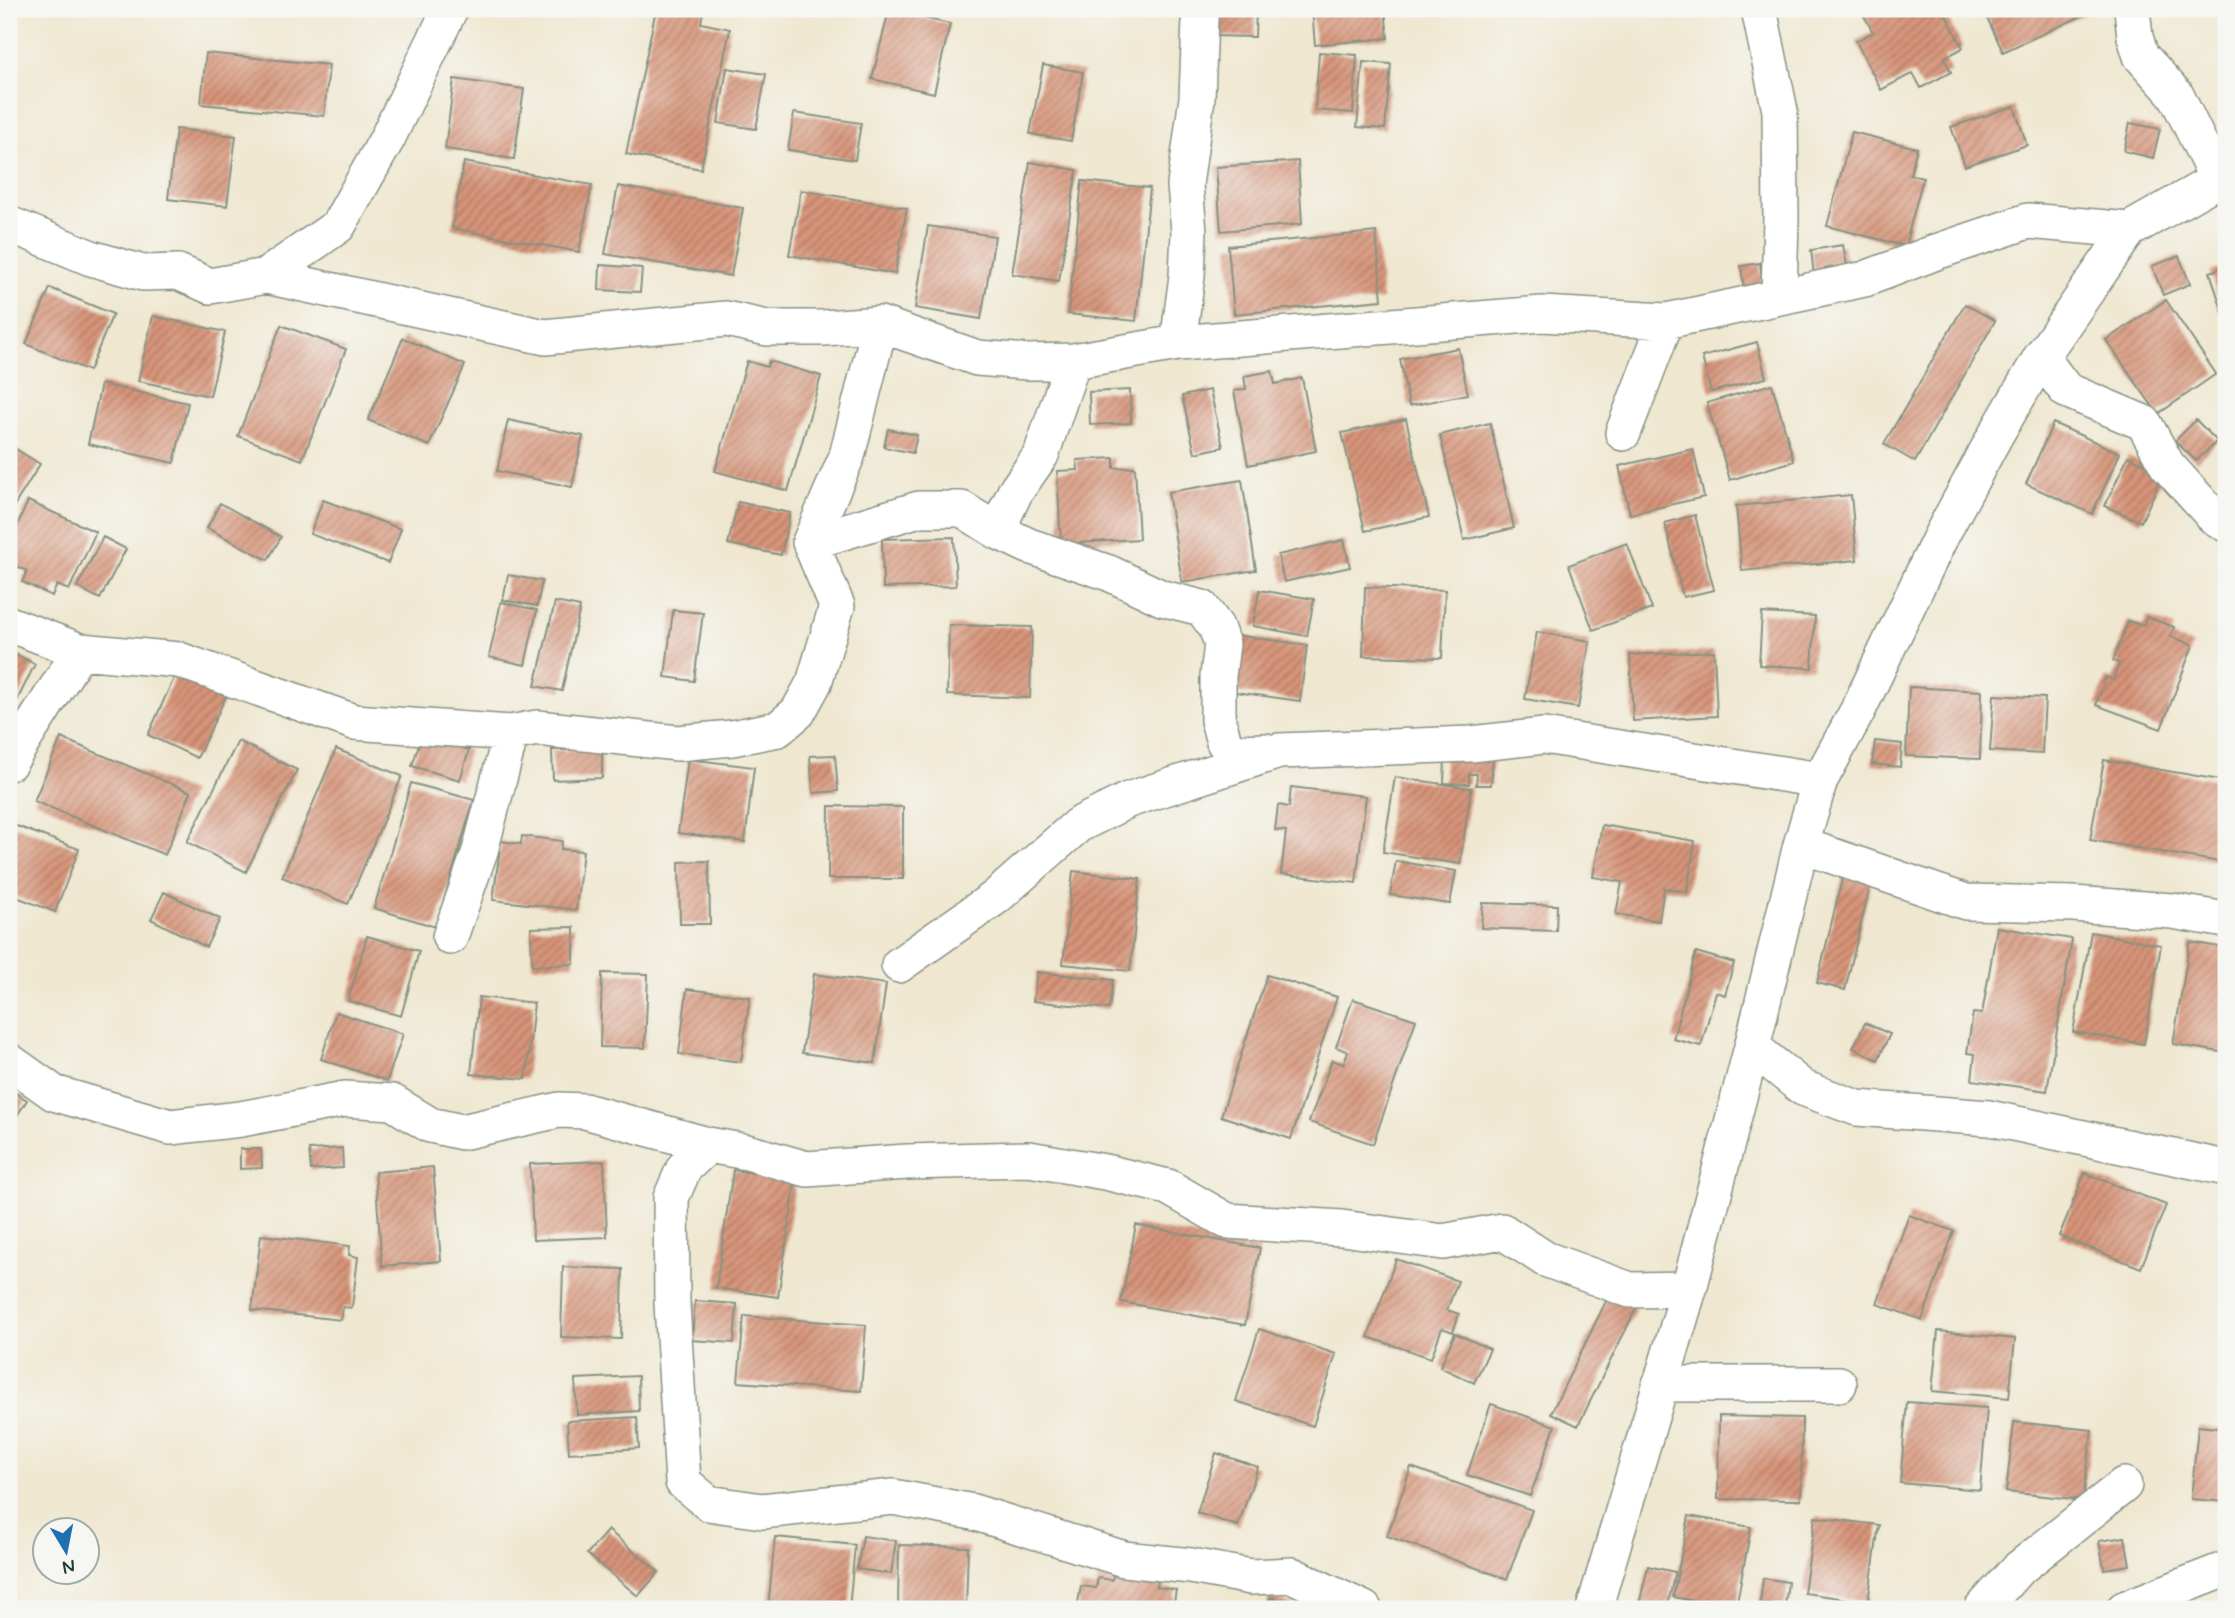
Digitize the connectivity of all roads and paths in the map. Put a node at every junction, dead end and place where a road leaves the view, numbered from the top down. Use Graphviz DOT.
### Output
graph roads {
  1 [pos="450,9"];
  2 [pos="1202,9"];
  3 [pos="1759,9"];
  4 [pos="2132,9"];
  5 [pos="2221,177"];
  6 [pos="9,224"];
  7 [pos="2129,230"];
  8 [pos="266,276"];
  9 [pos="1779,296"];
  10 [pos="1666,321"];
  11 [pos="880,324"];
  12 [pos="1178,343"];
  13 [pos="2041,357"];
  14 [pos="1073,361"];
  15 [pos="1623,433"];
  16 [pos="2226,524"];
  17 [pos="997,531"];
  18 [pos="810,542"];
  19 [pos="9,624"];
  20 [pos="80,650"];
  21 [pos="511,733"];
  22 [pos="1279,751"];
  23 [pos="9,763"];
  24 [pos="1820,780"];
  25 [pos="1801,845"];
  26 [pos="2226,920"];
  27 [pos="450,937"];
  28 [pos="899,965"];
  29 [pos="1752,1047"];
  30 [pos="9,1061"];
  31 [pos="708,1145"];
  32 [pos="2226,1168"];
  33 [pos="1689,1289"];
  34 [pos="1660,1384"];
  35 [pos="1839,1384"];
  36 [pos="2124,1485"];
  37 [pos="2226,1569"];
  38 [pos="1364,1609"];
  39 [pos="1594,1609"];
  40 [pos="1982,1609"];
  41 [pos="2124,1609"];
  1 -- 8 [label="street"];
  2 -- 12 [label="street"];
  3 -- 9 [label="street"];
  4 -- 5 [label="street"];
  5 -- 7 [label="street"];
  6 -- 8 [label="street"];
  7 -- 9 [label="street"];
  7 -- 13 [label="street"];
  8 -- 11 [label="street"];
  9 -- 10 [label="street"];
  10 -- 12 [label="street"];
  10 -- 15 [label="street"];
  11 -- 14 [label="street"];
  11 -- 18 [label="street"];
  12 -- 14 [label="street"];
  13 -- 16 [label="street"];
  13 -- 24 [label="street"];
  14 -- 17 [label="street"];
  17 -- 18 [label="street"];
  17 -- 22 [label="street"];
  18 -- 21 [label="street"];
  19 -- 20 [label="street"];
  20 -- 21 [label="street"];
  20 -- 23 [label="street"];
  21 -- 27 [label="street"];
  22 -- 24 [label="street"];
  22 -- 28 [label="street"];
  24 -- 25 [label="street"];
  25 -- 26 [label="street"];
  25 -- 29 [label="street"];
  29 -- 32 [label="street"];
  29 -- 33 [label="street"];
  30 -- 31 [label="street"];
  31 -- 33 [label="street"];
  31 -- 38 [label="street"];
  33 -- 34 [label="street"];
  34 -- 35 [label="street"];
  34 -- 39 [label="street"];
  36 -- 40 [label="street"];
  37 -- 41 [label="street"];
}
